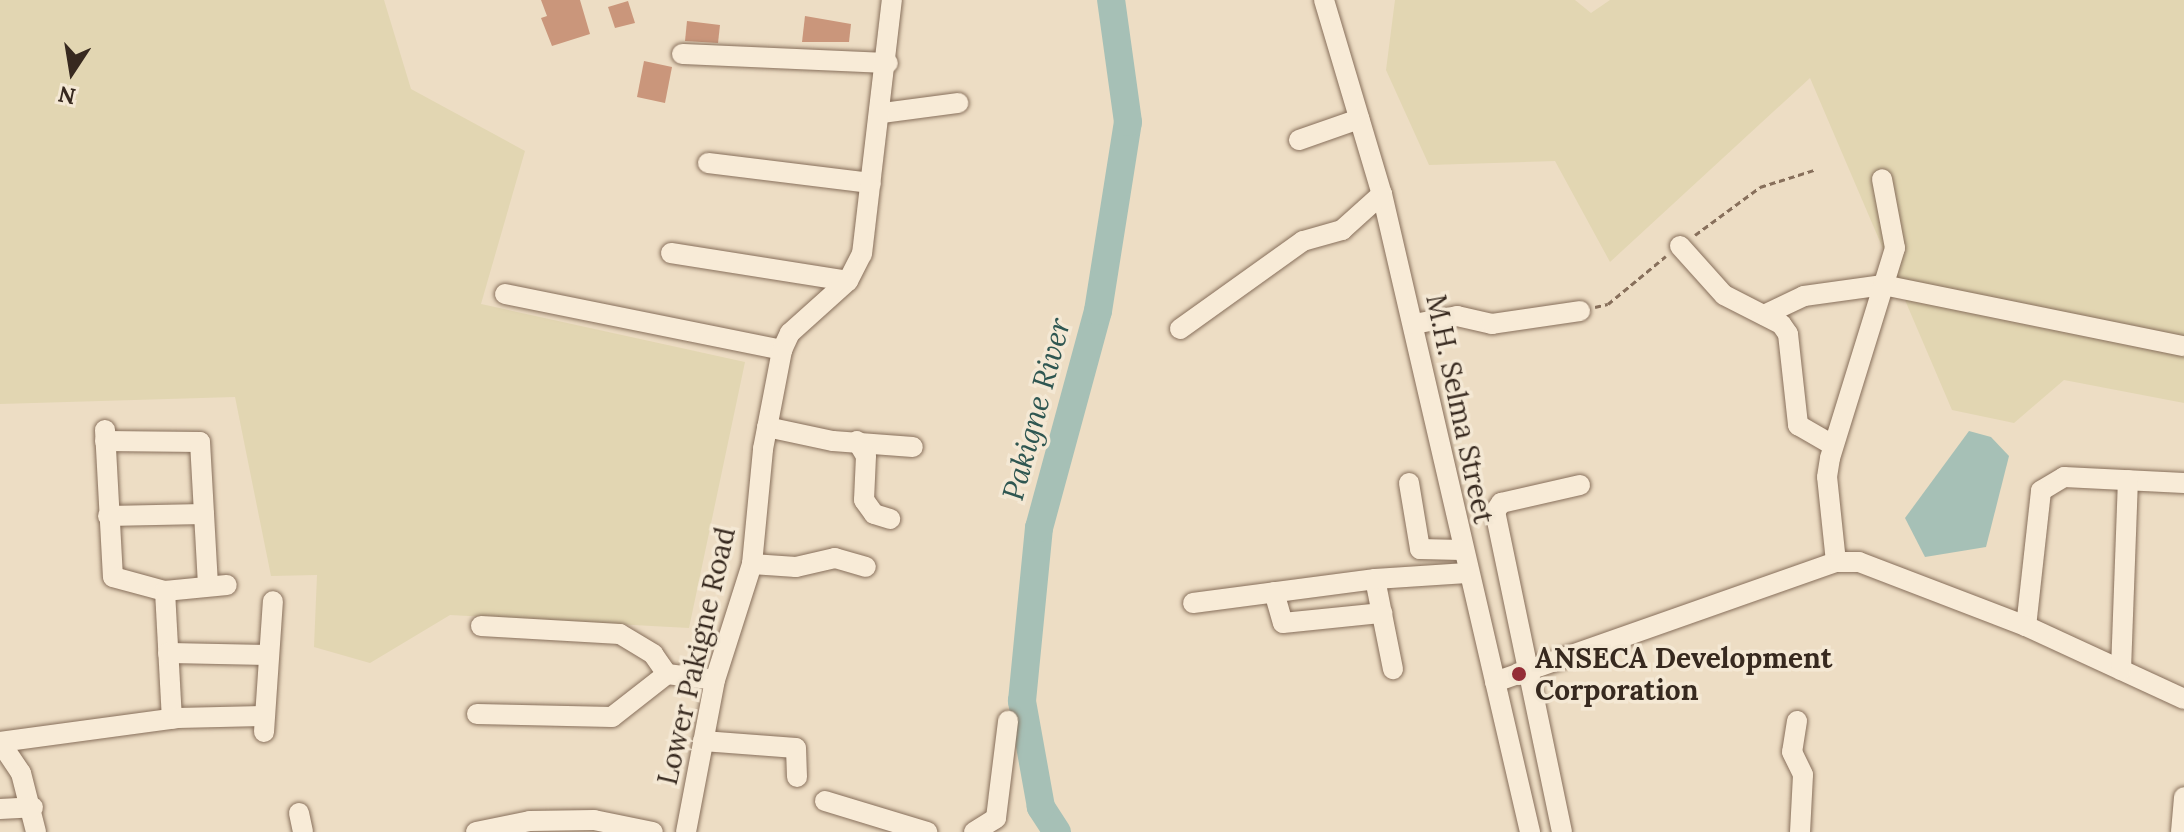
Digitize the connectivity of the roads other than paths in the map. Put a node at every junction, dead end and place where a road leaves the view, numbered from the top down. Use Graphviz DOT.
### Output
graph roads {
  1 [pos="892,0"];
  2 [pos="1324,0"];
  3 [pos="682,54"];
  4 [pos="888,63"];
  5 [pos="958,103"];
  6 [pos="882,113"];
  7 [pos="1359,119"];
  8 [pos="1299,140"];
  9 [pos="708,163"];
  10 [pos="1882,179"];
  11 [pos="871,183"];
  12 [pos="1382,194"];
  13 [pos="1680,246"];
  14 [pos="671,253"];
  15 [pos="848,281"];
  16 [pos="1883,285"];
  17 [pos="505,294"];
  18 [pos="1580,311"];
  19 [pos="1764,315"];
  20 [pos="1414,324"];
  21 [pos="1180,329"];
  22 [pos="2184,346"];
  23 [pos="782,350"];
  24 [pos="767,427"];
  25 [pos="857,441"];
  26 [pos="1832,445"];
  27 [pos="913,447"];
  28 [pos="2128,480"];
  29 [pos="1409,483"];
  30 [pos="2184,483"];
  31 [pos="1580,485"];
  32 [pos="204,514"];
  33 [pos="108,516"];
  34 [pos="890,519"];
  35 [pos="1462,550"];
  36 [pos="1836,562"];
  37 [pos="752,564"];
  38 [pos="866,567"];
  39 [pos="1467,573"];
  40 [pos="1375,579"];
  41 [pos="165,591"];
  42 [pos="1274,592"];
  43 [pos="273,601"];
  44 [pos="1193,603"];
  45 [pos="1382,613"];
  46 [pos="481,626"];
  47 [pos="2026,626"];
  48 [pos="168,653"];
  49 [pos="269,655"];
  50 [pos="1393,669"];
  51 [pos="1527,670"];
  52 [pos="2121,670"];
  53 [pos="667,674"];
  54 [pos="715,680"];
  55 [pos="1495,682"];
  56 [pos="2184,699"];
  57 [pos="477,714"];
  58 [pos="172,719"];
  59 [pos="1008,721"];
  60 [pos="1797,721"];
  61 [pos="703,741"];
  62 [pos="0,742"];
  63 [pos="797,777"];
  64 [pos="2184,797"];
  65 [pos="825,801"];
  66 [pos="33,807"];
  67 [pos="0,809"];
  68 [pos="2182,824"];
  69 [pos="36,832"];
  70 [pos="476,832"];
  71 [pos="653,832"];
  72 [pos="686,832"];
  73 [pos="927,832"];
  74 [pos="974,832"];
  75 [pos="1530,832"];
  76 [pos="1562,832"];
  77 [pos="1800,832"];
  1 -- 4 [label="street, Lower Pakigne Road"];
  2 -- 7 [label="street, M.H. Selma Street"];
  3 -- 4 [label="street"];
  4 -- 6 [label="street, Lower Pakigne Road"];
  5 -- 6 [label="street"];
  6 -- 11 [label="street, Lower Pakigne Road"];
  7 -- 8 [label="street"];
  7 -- 12 [label="street, M.H. Selma Street"];
  9 -- 11 [label="street"];
  10 -- 16 [label="street"];
  11 -- 15 [label="street, Lower Pakigne Road"];
  12 -- 20 [label="street, M.H. Selma Street"];
  12 -- 21 [label="street"];
  13 -- 19 [label="street"];
  14 -- 15 [label="street"];
  15 -- 23 [label="street, Lower Pakigne Road"];
  16 -- 19 [label="street"];
  16 -- 22 [label="street"];
  16 -- 26 [label="street"];
  17 -- 23 [label="street"];
  18 -- 20 [label="street"];
  19 -- 26 [label="street"];
  20 -- 35 [label="street, M.H. Selma Street"];
  23 -- 24 [label="street, Lower Pakigne Road"];
  24 -- 25 [label="street"];
  24 -- 37 [label="street, Lower Pakigne Road"];
  25 -- 27 [label="street"];
  25 -- 34 [label="street"];
  26 -- 36 [label="street"];
  28 -- 30 [label="street"];
  28 -- 47 [label="street"];
  28 -- 52 [label="street"];
  29 -- 35 [label="street"];
  31 -- 51 [label="street"];
  32 -- 33 [label="street"];
  32 -- 33 [label="street"];
  32 -- 41 [label="street"];
  33 -- 41 [label="street"];
  35 -- 39 [label="street, M.H. Selma Street"];
  36 -- 47 [label="street"];
  36 -- 51 [label="street"];
  37 -- 38 [label="street"];
  37 -- 54 [label="street, Lower Pakigne Road"];
  39 -- 40 [label="street"];
  39 -- 55 [label="street, M.H. Selma Street"];
  40 -- 42 [label="street"];
  40 -- 45 [label="street"];
  41 -- 48 [label="street"];
  42 -- 44 [label="street"];
  42 -- 45 [label="street"];
  43 -- 49 [label="street"];
  45 -- 50 [label="street"];
  46 -- 53 [label="street"];
  47 -- 52 [label="street"];
  48 -- 49 [label="street"];
  48 -- 58 [label="street"];
  49 -- 58 [label="street"];
  51 -- 55 [label="street"];
  51 -- 76 [label="street"];
  52 -- 56 [label="street"];
  53 -- 54 [label="street"];
  53 -- 57 [label="street"];
  54 -- 61 [label="street, Lower Pakigne Road"];
  55 -- 75 [label="street, M.H. Selma Street"];
  58 -- 62 [label="street"];
  59 -- 74 [label="street"];
  60 -- 77 [label="street"];
  61 -- 63 [label="street"];
  61 -- 72 [label="street, Lower Pakigne Road"];
  62 -- 66 [label="street"];
  64 -- 68 [label="street"];
  65 -- 73 [label="street"];
  66 -- 67 [label="street"];
  66 -- 69 [label="street"];
  70 -- 71 [label="street"];
}
